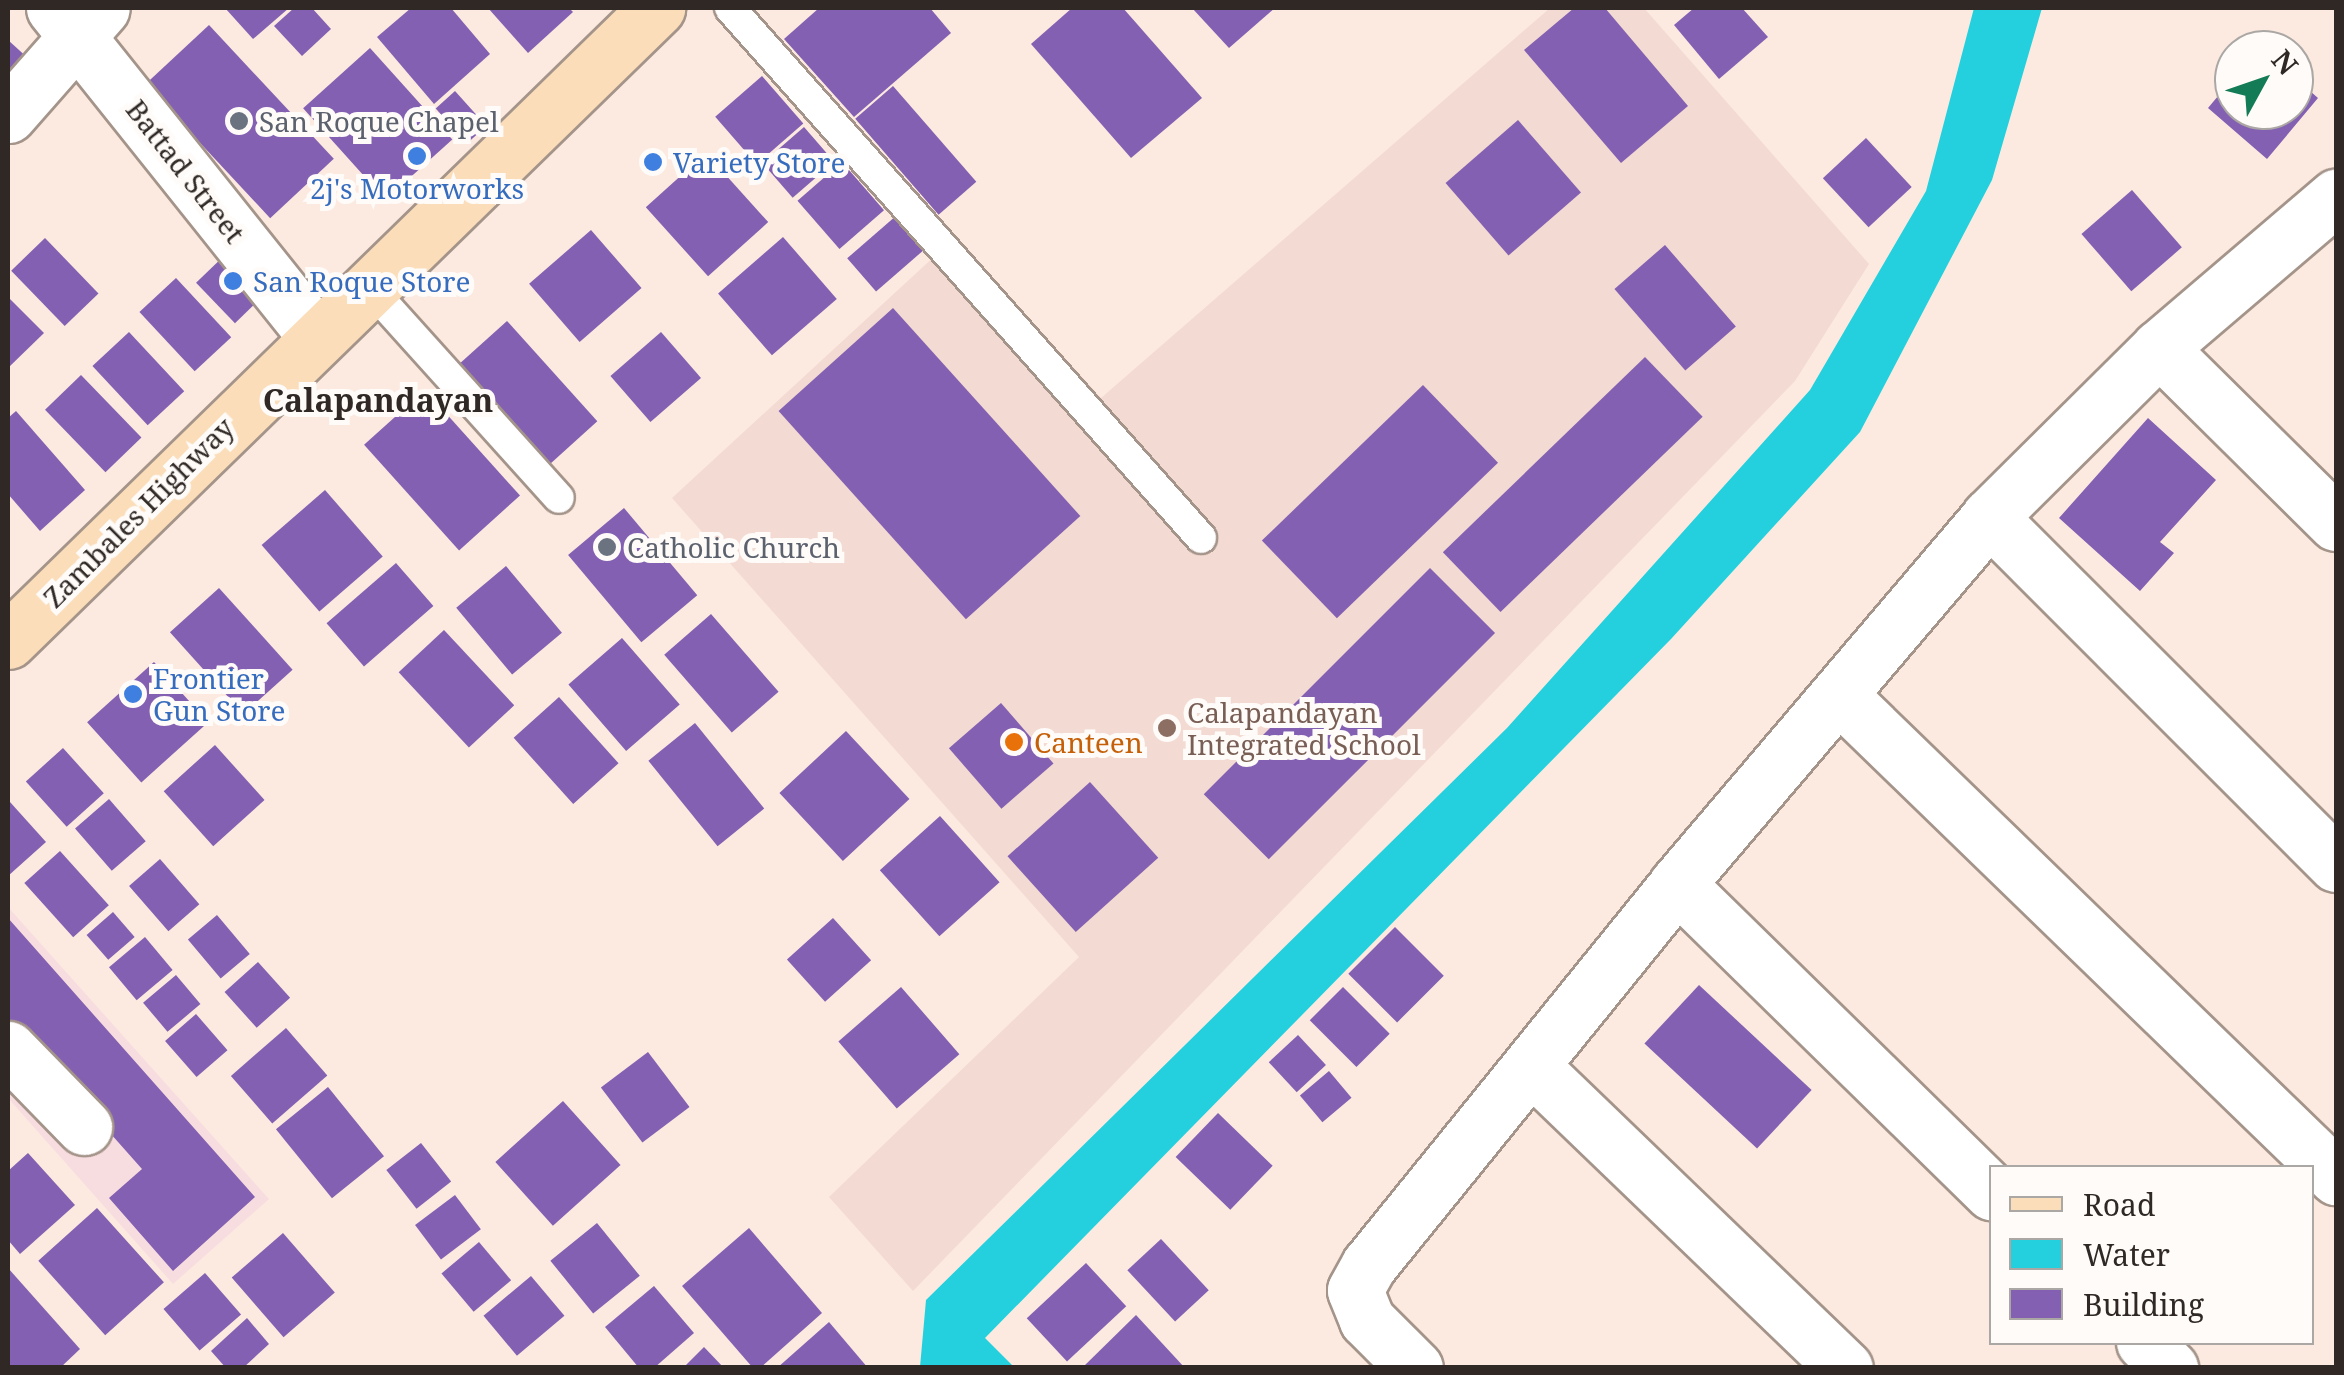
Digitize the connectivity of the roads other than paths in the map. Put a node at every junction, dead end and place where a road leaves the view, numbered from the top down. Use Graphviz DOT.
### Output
graph roads {
  1 [pos="657,8"];
  2 [pos="730,8"];
  3 [pos="78,16"];
  4 [pos="8,115"];
  5 [pos="2336,196"];
  6 [pos="368,286"];
  7 [pos="316,336"];
  8 [pos="2159,348"];
  9 [pos="559,498"];
  10 [pos="1989,517"];
  11 [pos="2336,523"];
  12 [pos="1201,538"];
  13 [pos="8,641"];
  14 [pos="1841,697"];
  15 [pos="2336,864"];
  16 [pos="1677,884"];
  17 [pos="8,1049"];
  18 [pos="1532,1068"];
  19 [pos="84,1127"];
  20 [pos="2336,1178"];
  21 [pos="1989,1190"];
  22 [pos="2147,1345"];
  23 [pos="1415,1368"];
  24 [pos="1845,1368"];
  25 [pos="2170,1368"];
  1 -- 6 [label="main road, Zambales Highway"];
  2 -- 12 [label="lane"];
  3 -- 4 [label="street"];
  3 -- 7 [label="street, Battad Street"];
  5 -- 8 [label="street"];
  6 -- 7 [label="main road, Zambales Highway"];
  6 -- 9 [label="lane"];
  7 -- 13 [label="main road, Zambales Highway"];
  8 -- 10 [label="street"];
  8 -- 11 [label="street"];
  10 -- 14 [label="street"];
  10 -- 15 [label="street"];
  14 -- 16 [label="street"];
  14 -- 20 [label="street"];
  16 -- 18 [label="street"];
  16 -- 21 [label="street"];
  17 -- 19 [label="street"];
  18 -- 23 [label="street"];
  18 -- 24 [label="street"];
  22 -- 25 [label="street"];
}
